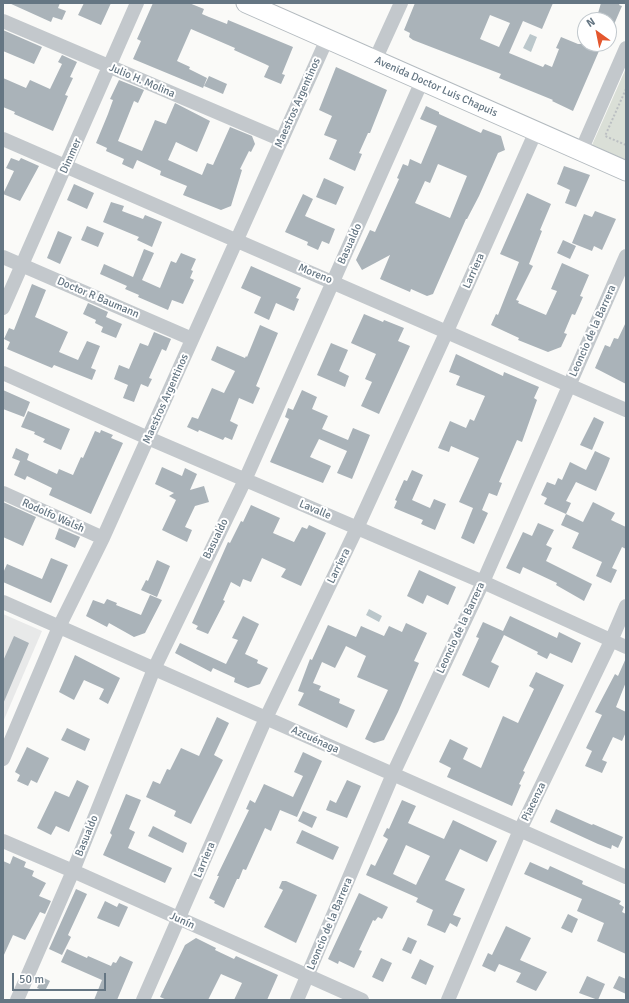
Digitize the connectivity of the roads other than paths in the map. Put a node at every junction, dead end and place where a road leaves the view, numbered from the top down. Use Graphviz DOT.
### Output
graph roads {
  1 [pos="138,3"];
  2 [pos="246,3"];
  3 [pos="401,3"];
  4 [pos="3,20"];
  5 [pos="327,39"];
  6 [pos="626,48"];
  7 [pos="375,60"];
  8 [pos="110,68"];
  9 [pos="422,81"];
  10 [pos="536,131"];
  11 [pos="3,139"];
  12 [pos="282,140"];
  13 [pos="581,151"];
  14 [pos="66,167"];
  15 [pos="626,171"];
  16 [pos="235,241"];
  17 [pos="626,256"];
  18 [pos="3,257"];
  19 [pos="22,266"];
  20 [pos="334,281"];
  21 [pos="3,308"];
  22 [pos="447,332"];
  23 [pos="192,339"];
  24 [pos="3,373"];
  25 [pos="569,385"];
  26 [pos="626,410"];
  27 [pos="148,438"];
  28 [pos="245,480"];
  29 [pos="3,493"];
  30 [pos="357,528"];
  31 [pos="103,538"];
  32 [pos="483,582"];
  33 [pos="3,602"];
  34 [pos="626,606"];
  35 [pos="59,627"];
  36 [pos="611,641"];
  37 [pos="626,648"];
  38 [pos="154,669"];
  39 [pos="266,718"];
  40 [pos="3,759"];
  41 [pos="393,774"];
  42 [pos="520,830"];
  43 [pos="3,841"];
  44 [pos="73,871"];
  45 [pos="626,877"];
  46 [pos="179,920"];
  47 [pos="308,976"];
  48 [pos="17,1000"];
  49 [pos="143,1000"];
  50 [pos="297,1000"];
  51 [pos="362,1000"];
  52 [pos="448,1000"];
  1 -- 8 [label="street, Dimmer"];
  2 -- 5 [label="main road, Avenida Doctor Luis Chapuis"];
  3 -- 7 [label="street"];
  4 -- 8 [label="street, Julio H. Molina"];
  5 -- 7 [label="main road, Avenida Doctor Luis Chapuis"];
  5 -- 12 [label="street, Maestros Argentinos"];
  6 -- 13 [label="street"];
  7 -- 9 [label="main road, Avenida Doctor Luis Chapuis"];
  8 -- 12 [label="street, Julio H. Molina"];
  8 -- 14 [label="street, Dimmer"];
  9 -- 10 [label="main road, Avenida Doctor Luis Chapuis"];
  9 -- 20 [label="street, Basualdo"];
  10 -- 13 [label="main road, Avenida Doctor Luis Chapuis"];
  10 -- 22 [label="street, Larriera"];
  11 -- 14 [label="street, Moreno"];
  12 -- 16 [label="street, Maestros Argentinos"];
  13 -- 15 [label="main road, Avenida Doctor Luis Chapuis"];
  14 -- 16 [label="street, Moreno"];
  14 -- 19 [label="street, Dimmer"];
  16 -- 20 [label="street, Moreno"];
  16 -- 23 [label="street, Maestros Argentinos"];
  17 -- 25 [label="street, Leoncio de la Barrera"];
  18 -- 19 [label="street, Doctor R Baumann"];
  19 -- 21 [label="street, Dimmer"];
  19 -- 23 [label="street, Doctor R Baumann"];
  20 -- 22 [label="street, Moreno"];
  20 -- 28 [label="street, Basualdo"];
  22 -- 25 [label="street, Moreno"];
  22 -- 30 [label="street, Larriera"];
  23 -- 27 [label="street, Maestros Argentinos"];
  24 -- 27 [label="street, Lavalle"];
  25 -- 26 [label="street, Moreno"];
  25 -- 32 [label="street, Leoncio de la Barrera"];
  27 -- 28 [label="street, Lavalle"];
  27 -- 31 [label="street, Maestros Argentinos"];
  28 -- 30 [label="street, Lavalle"];
  28 -- 38 [label="street, Basualdo"];
  29 -- 31 [label="street, Rodolfo Walsh"];
  30 -- 32 [label="street, Lavalle"];
  30 -- 39 [label="street, Larriera"];
  31 -- 35 [label="street, Maestros Argentinos"];
  32 -- 36 [label="street, Lavalle"];
  32 -- 41 [label="street, Leoncio de la Barrera"];
  33 -- 35 [label="street, Azcuénaga"];
  34 -- 36 [label="street, Piacenza"];
  35 -- 38 [label="street, Azcuénaga"];
  35 -- 40 [label="street, Maestros Argentinos"];
  36 -- 37 [label="street, Lavalle"];
  36 -- 42 [label="street, Piacenza"];
  38 -- 39 [label="street, Azcuénaga"];
  38 -- 44 [label="street, Basualdo"];
  39 -- 41 [label="street, Azcuénaga"];
  39 -- 46 [label="street, Larriera"];
  41 -- 42 [label="street, Azcuénaga"];
  41 -- 47 [label="street, Leoncio de la Barrera"];
  42 -- 45 [label="street, Azcuénaga"];
  42 -- 52 [label="street, Piacenza"];
  43 -- 44 [label="street, Junín"];
  44 -- 46 [label="street, Junín"];
  44 -- 48 [label="street, Basualdo"];
  46 -- 47 [label="street, Junín"];
  46 -- 49 [label="street, Larriera"];
  47 -- 50 [label="street, Leoncio de la Barrera"];
  47 -- 51 [label="street, Junín"];
}
